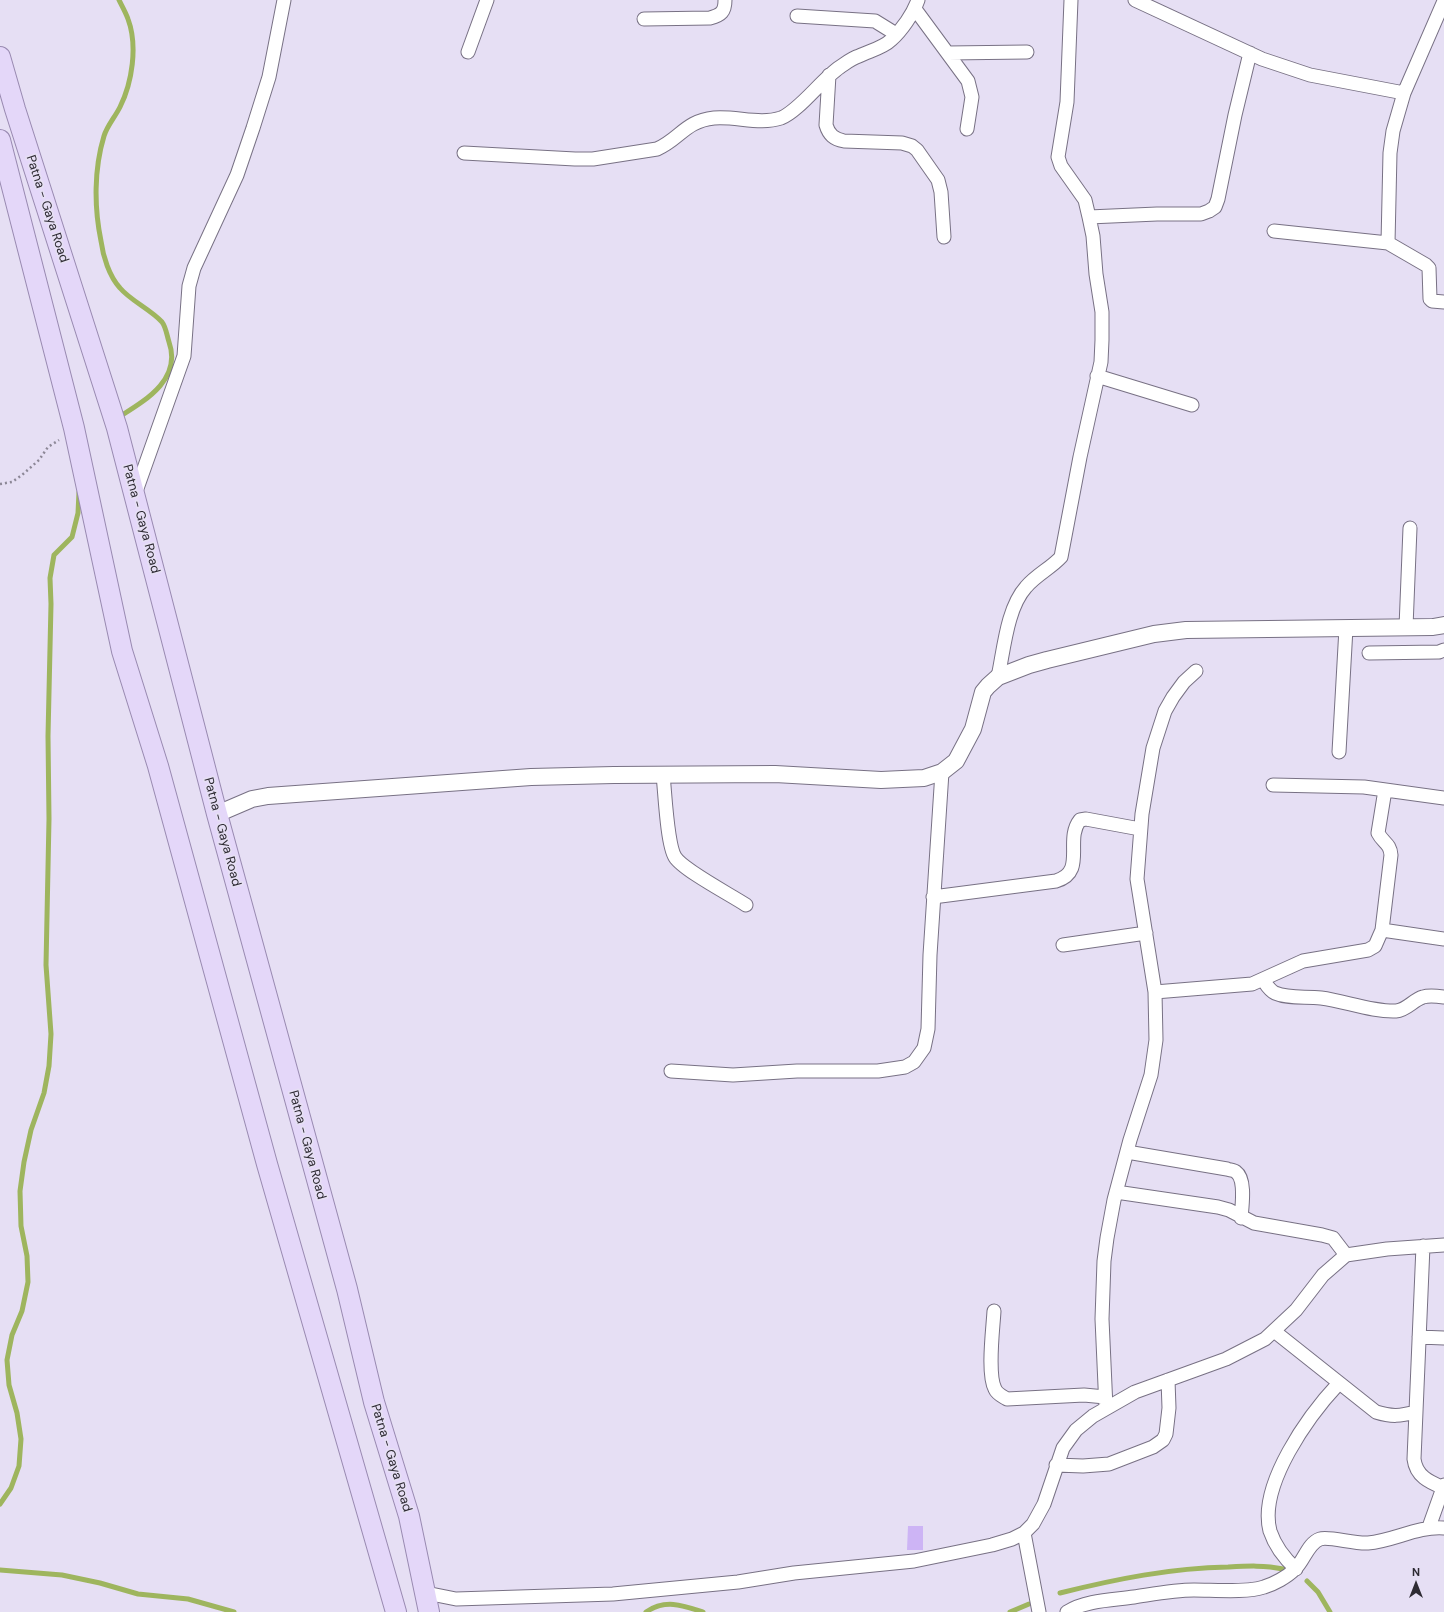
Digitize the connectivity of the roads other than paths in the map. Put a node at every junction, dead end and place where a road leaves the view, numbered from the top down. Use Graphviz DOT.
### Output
graph roads {
  1 [pos="284,0"];
  2 [pos="487,0"];
  3 [pos="725,0"];
  4 [pos="1071,0"];
  5 [pos="1135,0"];
  6 [pos="1444,1"];
  7 [pos="916,4"];
  8 [pos="797,16"];
  9 [pos="644,19"];
  10 [pos="896,34"];
  11 [pos="468,52"];
  12 [pos="1027,52"];
  13 [pos="948,53"];
  14 [pos="1250,53"];
  15 [pos="0,57"];
  16 [pos="829,75"];
  17 [pos="1404,93"];
  18 [pos="967,129"];
  19 [pos="0,140"];
  20 [pos="464,153"];
  21 [pos="1089,217"];
  22 [pos="1274,231"];
  23 [pos="944,237"];
  24 [pos="1388,243"];
  25 [pos="1444,302"];
  26 [pos="1097,376"];
  27 [pos="1192,405"];
  28 [pos="136,494"];
  29 [pos="1410,528"];
  30 [pos="1444,624"];
  31 [pos="1406,627"];
  32 [pos="1346,628"];
  33 [pos="1444,650"];
  34 [pos="1369,653"];
  35 [pos="1196,671"];
  36 [pos="998,677"];
  37 [pos="1339,752"];
  38 [pos="942,772"];
  39 [pos="663,775"];
  40 [pos="1273,785"];
  41 [pos="1385,790"];
  42 [pos="1444,798"];
  43 [pos="217,814"];
  44 [pos="1140,829"];
  45 [pos="934,898"];
  46 [pos="746,905"];
  47 [pos="1382,930"];
  48 [pos="1146,933"];
  49 [pos="1444,938"];
  50 [pos="1063,945"];
  51 [pos="1263,980"];
  52 [pos="1156,992"];
  53 [pos="1444,997"];
  54 [pos="671,1071"];
  55 [pos="1127,1152"];
  56 [pos="1116,1192"];
  57 [pos="1241,1218"];
  58 [pos="1444,1245"];
  59 [pos="1423,1246"];
  60 [pos="1346,1255"];
  61 [pos="994,1311"];
  62 [pos="1274,1332"];
  63 [pos="1419,1337"];
  64 [pos="1444,1338"];
  65 [pos="1168,1380"];
  66 [pos="1339,1383"];
  67 [pos="1105,1402"];
  68 [pos="1416,1412"];
  69 [pos="1056,1465"];
  70 [pos="1444,1487"];
  71 [pos="1429,1527"];
  72 [pos="1444,1528"];
  73 [pos="1024,1533"];
  74 [pos="1296,1569"];
  75 [pos="427,1603"];
  76 [pos="396,1612"];
  77 [pos="1039,1612"];
  78 [pos="1067,1612"];
  1 -- 28 [label="street"];
  2 -- 11 [label="street"];
  3 -- 9 [label="street"];
  4 -- 21 [label="street"];
  5 -- 14 [label="street"];
  6 -- 17 [label="street"];
  7 -- 10 [label="street"];
  7 -- 13 [label="street"];
  8 -- 10 [label="street"];
  10 -- 16 [label="street"];
  12 -- 13 [label="street"];
  13 -- 18 [label="street"];
  14 -- 17 [label="street"];
  14 -- 21 [label="street"];
  15 -- 28 [label="main road, Patna - Gaya Road"];
  16 -- 20 [label="street"];
  16 -- 23 [label="street"];
  17 -- 24 [label="street"];
  19 -- 76 [label="main road"];
  21 -- 26 [label="street"];
  22 -- 24 [label="street"];
  24 -- 25 [label="street"];
  26 -- 27 [label="street"];
  26 -- 36 [label="street"];
  28 -- 43 [label="main road, Patna - Gaya Road"];
  29 -- 31 [label="street"];
  30 -- 31 [label="street"];
  31 -- 32 [label="street"];
  32 -- 36 [label="street"];
  32 -- 37 [label="street"];
  33 -- 34 [label="street"];
  35 -- 44 [label="street"];
  36 -- 38 [label="street"];
  38 -- 39 [label="street"];
  38 -- 45 [label="street"];
  39 -- 43 [label="street"];
  39 -- 46 [label="street"];
  40 -- 41 [label="street"];
  41 -- 42 [label="street"];
  41 -- 47 [label="street"];
  43 -- 75 [label="main road, Patna - Gaya Road"];
  44 -- 45 [label="street"];
  44 -- 48 [label="street"];
  45 -- 54 [label="street"];
  47 -- 49 [label="street"];
  47 -- 51 [label="street"];
  48 -- 50 [label="street"];
  48 -- 52 [label="street"];
  51 -- 52 [label="street"];
  51 -- 53 [label="street"];
  52 -- 55 [label="street"];
  55 -- 56 [label="street"];
  55 -- 57 [label="street"];
  56 -- 57 [label="street"];
  56 -- 67 [label="street"];
  57 -- 60 [label="street"];
  58 -- 59 [label="street"];
  59 -- 60 [label="street"];
  59 -- 63 [label="street"];
  60 -- 62 [label="street"];
  61 -- 67 [label="street"];
  62 -- 65 [label="street"];
  62 -- 66 [label="street"];
  63 -- 64 [label="street"];
  63 -- 68 [label="street"];
  65 -- 67 [label="street"];
  65 -- 69 [label="street"];
  66 -- 68 [label="street"];
  66 -- 74 [label="street"];
  67 -- 69 [label="street"];
  68 -- 70 [label="street"];
  69 -- 73 [label="street"];
  70 -- 71 [label="street"];
  71 -- 72 [label="street"];
  71 -- 74 [label="street"];
  73 -- 75 [label="street"];
  73 -- 77 [label="street"];
  74 -- 78 [label="street"];
}
